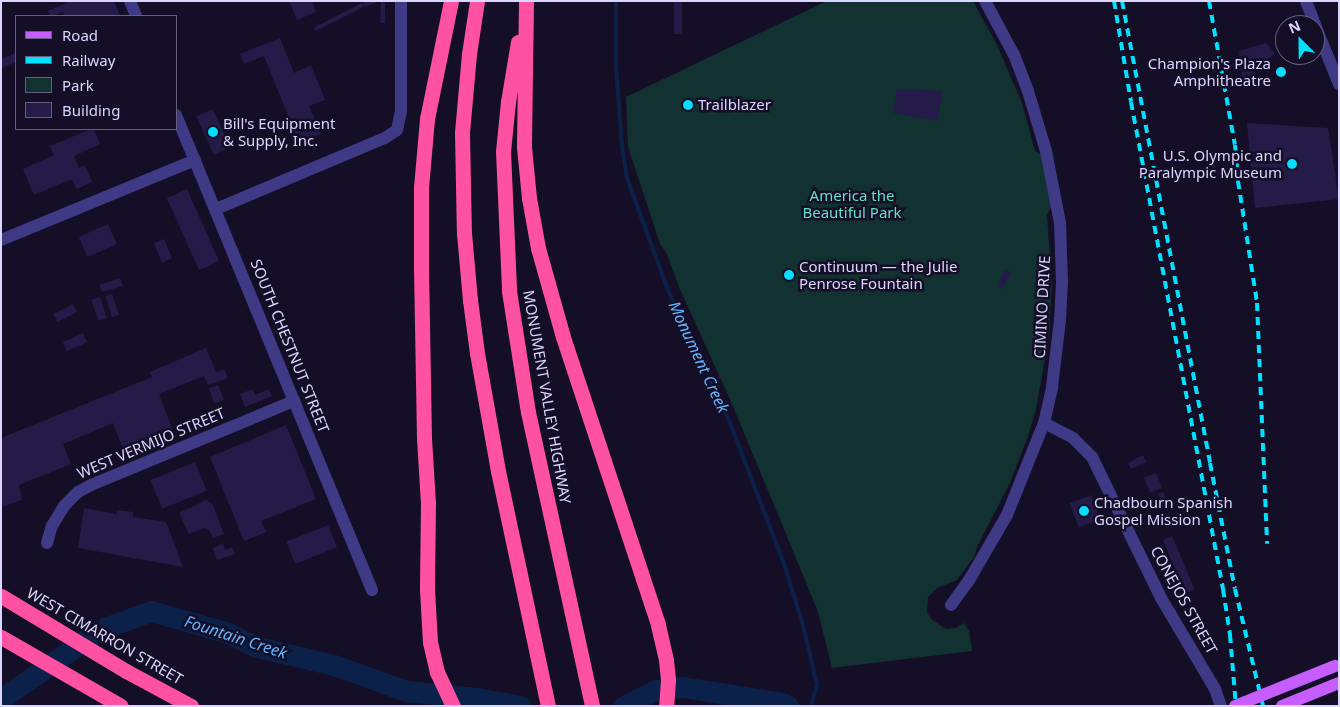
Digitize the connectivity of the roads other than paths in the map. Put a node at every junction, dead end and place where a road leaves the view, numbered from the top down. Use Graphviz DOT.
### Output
graph roads {
  1 [pos="130,1"];
  2 [pos="401,1"];
  3 [pos="451,1"];
  4 [pos="478,1"];
  5 [pos="526,1"];
  6 [pos="985,1"];
  7 [pos="1306,1"];
  8 [pos="136,15"];
  9 [pos="1311,15"];
  10 [pos="1325,48"];
  11 [pos="1338,79"];
  12 [pos="178,120"];
  13 [pos="195,160"];
  14 [pos="216,209"];
  15 [pos="1,240"];
  16 [pos="294,401"];
  17 [pos="1044,423"];
  18 [pos="47,543"];
  19 [pos="372,590"];
  20 [pos="1,596"];
  21 [pos="951,604"];
  22 [pos="4,638"];
  23 [pos="1337,666"];
  24 [pos="1339,683"];
  25 [pos="668,703"];
  26 [pos="121,706"];
  27 [pos="191,706"];
  28 [pos="453,706"];
  29 [pos="548,706"];
  30 [pos="592,706"];
  31 [pos="1221,706"];
  32 [pos="1234,706"];
  33 [pos="1282,706"];
  1 -- 8 [label="street"];
  2 -- 14 [label="street"];
  3 -- 28 [label="highway"];
  4 -- 29 [label="highway"];
  5 -- 25 [label="highway"];
  5 -- 30 [label="highway, MONUMENT VALLEY HIGHWAY"];
  6 -- 17 [label="street, CIMINO DRIVE"];
  7 -- 9 [label="street"];
  10 -- 11 [label="street"];
  12 -- 13 [label="street, SOUTH CHESTNUT STREET"];
  13 -- 14 [label="street, SOUTH CHESTNUT STREET"];
  13 -- 15 [label="street"];
  14 -- 16 [label="street, SOUTH CHESTNUT STREET"];
  16 -- 18 [label="street, WEST VERMIJO STREET"];
  16 -- 19 [label="street, SOUTH CHESTNUT STREET"];
  17 -- 21 [label="street, CIMINO DRIVE"];
  17 -- 31 [label="street, CONEJOS STREET"];
  20 -- 27 [label="highway, WEST CIMARRON STREET"];
  22 -- 26 [label="highway"];
  23 -- 32 [label="main road, bridge"];
  24 -- 33 [label="main road"];
}
